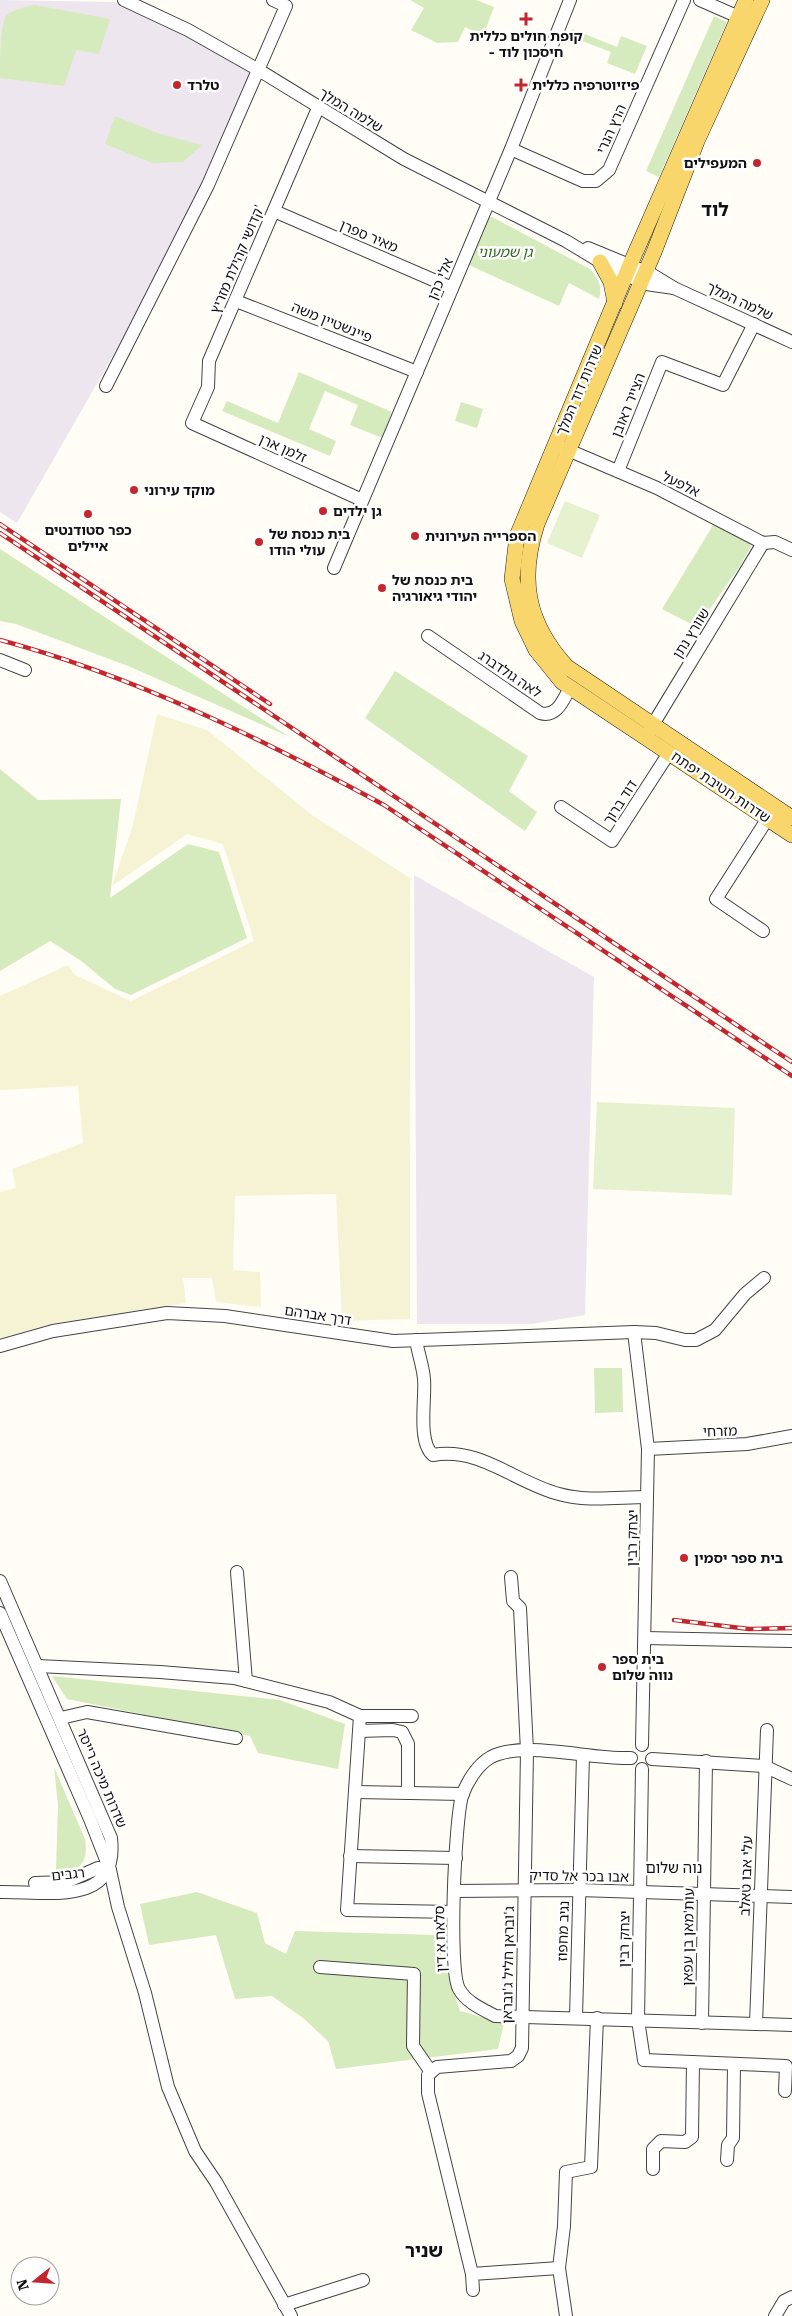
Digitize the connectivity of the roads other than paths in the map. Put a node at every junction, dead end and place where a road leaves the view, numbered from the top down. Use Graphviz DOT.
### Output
graph roads {
  1 [pos="124,0"];
  2 [pos="273,0"];
  3 [pos="570,0"];
  4 [pos="684,0"];
  5 [pos="700,0"];
  6 [pos="746,0"];
  7 [pos="762,0"];
  8 [pos="745,20"];
  9 [pos="257,69"];
  10 [pos="318,108"];
  11 [pos="511,149"];
  12 [pos="488,201"];
  13 [pos="274,212"];
  14 [pos="566,241"];
  15 [pos="600,262"];
  16 [pos="628,270"];
  17 [pos="643,277"];
  18 [pos="452,288"];
  19 [pos="236,301"];
  20 [pos="615,303"];
  21 [pos="754,324"];
  22 [pos="792,342"];
  23 [pos="416,372"];
  24 [pos="106,386"];
  25 [pos="192,424"];
  26 [pos="561,448"];
  27 [pos="618,471"];
  28 [pos="362,500"];
  29 [pos="764,544"];
  30 [pos="792,550"];
  31 [pos="334,568"];
  32 [pos="428,636"];
  33 [pos="0,660"];
  34 [pos="25,670"];
  35 [pos="570,688"];
  36 [pos="651,733"];
  37 [pos="669,753"];
  38 [pos="769,803"];
  39 [pos="561,807"];
  40 [pos="768,818"];
  41 [pos="792,818"];
  42 [pos="792,835"];
  43 [pos="763,931"];
  44 [pos="764,1278"];
  45 [pos="634,1332"];
  46 [pos="416,1340"];
  47 [pos="0,1346"];
  48 [pos="792,1436"];
  49 [pos="648,1449"];
  50 [pos="647,1497"];
  51 [pos="238,1572"];
  52 [pos="511,1577"];
  53 [pos="0,1585"];
  54 [pos="0,1613"];
  55 [pos="645,1638"];
  56 [pos="792,1641"];
  57 [pos="38,1666"];
  58 [pos="246,1681"];
  59 [pos="360,1716"];
  60 [pos="412,1716"];
  61 [pos="61,1718"];
  62 [pos="767,1730"];
  63 [pos="359,1731"];
  64 [pos="236,1738"];
  65 [pos="642,1746"];
  66 [pos="527,1751"];
  67 [pos="583,1755"];
  68 [pos="630,1758"];
  69 [pos="652,1759"];
  70 [pos="706,1761"];
  71 [pos="764,1766"];
  72 [pos="642,1768"];
  73 [pos="792,1779"];
  74 [pos="356,1792"];
  75 [pos="408,1793"];
  76 [pos="463,1794"];
  77 [pos="98,1839"];
  78 [pos="350,1856"];
  79 [pos="456,1858"];
  80 [pos="91,1870"];
  81 [pos="110,1870"];
  82 [pos="0,1884"];
  83 [pos="525,1890"];
  84 [pos="579,1890"];
  85 [pos="454,1891"];
  86 [pos="0,1892"];
  87 [pos="640,1892"];
  88 [pos="703,1894"];
  89 [pos="761,1895"];
  90 [pos="792,1897"];
  91 [pos="453,1912"];
  92 [pos="320,1967"];
  93 [pos="521,2018"];
  94 [pos="576,2018"];
  95 [pos="597,2018"];
  96 [pos="638,2020"];
  97 [pos="702,2023"];
  98 [pos="756,2024"];
  99 [pos="792,2025"];
  100 [pos="693,2062"];
  101 [pos="734,2064"];
  102 [pos="431,2072"];
  103 [pos="785,2091"];
  104 [pos="727,2160"];
  105 [pos="653,2169"];
  106 [pos="559,2268"];
  107 [pos="472,2274"];
  108 [pos="363,2280"];
  109 [pos="473,2290"];
  110 [pos="792,2297"];
  111 [pos="288,2311"];
  112 [pos="566,2316"];
  113 [pos="775,2316"];
  1 -- 9 [label="street, שלמה המלך"];
  2 -- 9 [label="street"];
  3 -- 11 [label="street, אלי כהן"];
  4 -- 11 [label="street, הרץ הנרי"];
  5 -- 8 [label="street"];
  6 -- 8 [label="main road, שדרות דוד המלך"];
  7 -- 8 [label="main road, שדרות דוד המלך"];
  8 -- 16 [label="main road, שדרות דוד המלך"];
  8 -- 17 [label="main road, שדרות דוד המלך"];
  9 -- 10 [label="street, שלמה המלך"];
  9 -- 24 [label="street"];
  10 -- 12 [label="street, שלמה המלך"];
  10 -- 13 [label="street, קדושי קהילת מזריץ'"];
  11 -- 12 [label="street, אלי כהן"];
  12 -- 14 [label="street, שלמה המלך"];
  12 -- 18 [label="street, אלי כהן"];
  13 -- 18 [label="street, מאיר ספרן"];
  13 -- 19 [label="street, קדושי קהילת מזריץ'"];
  14 -- 15 [label="street, שלמה המלך"];
  14 -- 16 [label="street, שלמה המלך"];
  15 -- 16 [label="street, שלמה המלך"];
  15 -- 20 [label="main road"];
  16 -- 17 [label="street, שלמה המלך"];
  16 -- 20 [label="main road, שדרות דוד המלך"];
  17 -- 21 [label="street, שלמה המלך"];
  17 -- 26 [label="main road, שדרות דוד המלך"];
  18 -- 23 [label="street, אלי כהן"];
  19 -- 23 [label="street, פיינשטיין משה"];
  19 -- 25 [label="street, קדושי קהילת מזריץ'"];
  20 -- 26 [label="main road, שדרות דוד המלך"];
  21 -- 22 [label="street, שלמה המלך"];
  21 -- 27 [label="street, הצייר ראובן"];
  23 -- 28 [label="street, אלי כהן"];
  25 -- 28 [label="street, זלמן ארן"];
  26 -- 27 [label="street, אלפעל"];
  26 -- 35 [label="main road, שדרות דוד המלך"];
  26 -- 36 [label="main road, שדרות דוד המלך"];
  27 -- 29 [label="street, אלפעל"];
  28 -- 31 [label="street, אלי כהן"];
  29 -- 30 [label="street, אלפעל"];
  29 -- 36 [label="street, שוורץ נתן"];
  32 -- 35 [label="street, לאה גולדברג"];
  33 -- 34 [label="street"];
  35 -- 36 [label="main road, שדרות דוד המלך"];
  36 -- 37 [label="main road, שדרות חטיבת יפתח"];
  36 -- 38 [label="main road, שדרות חטיבת יפתח"];
  37 -- 39 [label="street, דוד ברוך"];
  37 -- 40 [label="main road, שדרות חטיבת יפתח"];
  38 -- 40 [label="street"];
  38 -- 41 [label="main road, שדרות חטיבת יפתח"];
  40 -- 42 [label="main road, שדרות חטיבת יפתח"];
  40 -- 43 [label="street"];
  44 -- 45 [label="street, דרך אברהם"];
  45 -- 46 [label="street, דרך אברהם"];
  45 -- 49 [label="street, יצחק רבין"];
  46 -- 47 [label="street, דרך אברהם"];
  46 -- 50 [label="street"];
  48 -- 49 [label="street, מזרחי"];
  49 -- 50 [label="street, יצחק רבין"];
  50 -- 55 [label="street, יצחק רבין"];
  51 -- 58 [label="street"];
  52 -- 66 [label="street, ג'ובראן חליל ג'ובראן"];
  53 -- 57 [label="street, שדרות מיכה רייסר"];
  54 -- 77 [label="street, שדרות מיכה רייסר"];
  55 -- 56 [label="street"];
  55 -- 65 [label="street, יצחק רבין"];
  57 -- 58 [label="street"];
  57 -- 61 [label="street, שדרות מיכה רייסר"];
  58 -- 59 [label="street"];
  59 -- 60 [label="street"];
  59 -- 63 [label="street"];
  61 -- 64 [label="street"];
  61 -- 81 [label="street, שדרות מיכה רייסר"];
  62 -- 71 [label="street, עלי אבו טאלב"];
  63 -- 74 [label="street"];
  63 -- 75 [label="street"];
  65 -- 68 [label="street"];
  65 -- 69 [label="street"];
  66 -- 67 [label="street, סלאח א דין"];
  66 -- 76 [label="street, סלאח א דין"];
  66 -- 83 [label="street, ג'ובראן חליל ג'ובראן"];
  67 -- 68 [label="street, סלאח א דין"];
  67 -- 84 [label="street, נגיב מחפוז"];
  68 -- 72 [label="street"];
  69 -- 70 [label="street"];
  69 -- 72 [label="street"];
  70 -- 71 [label="street"];
  70 -- 88 [label="street, עות'מאן בן עפאן"];
  71 -- 73 [label="street"];
  71 -- 89 [label="street, עלי אבו טאלב"];
  72 -- 87 [label="street, יצחק רבין"];
  74 -- 75 [label="street"];
  74 -- 78 [label="street"];
  75 -- 76 [label="street"];
  76 -- 79 [label="street, סלאח א דין"];
  77 -- 80 [label="street"];
  77 -- 81 [label="street, שדרות מיכה רייסר"];
  78 -- 79 [label="street"];
  78 -- 91 [label="street"];
  79 -- 85 [label="street, סלאח א דין"];
  80 -- 81 [label="street, רגבים"];
  80 -- 82 [label="street, רגבים"];
  81 -- 86 [label="street, רגבים"];
  81 -- 111 [label="street"];
  83 -- 84 [label="street, אבו בכר אל סדיק"];
  83 -- 85 [label="street, אבו בכר אל סדיק"];
  83 -- 93 [label="street, ג'ובראן חליל ג'ובראן"];
  84 -- 87 [label="street, אבו בכר אל סדיק"];
  84 -- 94 [label="street, נגיב מחפוז"];
  85 -- 91 [label="street, סלאח א דין"];
  87 -- 88 [label="street, אבו בכר אל סדיק"];
  87 -- 96 [label="street, יצחק רבין"];
  88 -- 89 [label="street, אבו בכר אל סדיק"];
  88 -- 97 [label="street, עות'מאן בן עפאן"];
  89 -- 90 [label="street, אבו בכר אל סדיק"];
  89 -- 98 [label="street, עלי אבו טאלב"];
  91 -- 93 [label="street, סלאח א דין"];
  92 -- 102 [label="street"];
  93 -- 94 [label="street, סלאח א דין"];
  93 -- 102 [label="street, ג'ובראן חליל ג'ובראן"];
  94 -- 95 [label="street, סלאח א דין"];
  95 -- 96 [label="street, סלאח א דין"];
  95 -- 106 [label="street"];
  96 -- 97 [label="street, סלאח א דין"];
  96 -- 100 [label="street, יצחק רבין"];
  97 -- 98 [label="street, סלאח א דין"];
  98 -- 99 [label="street, סלאח א דין"];
  100 -- 101 [label="street"];
  100 -- 105 [label="street"];
  101 -- 103 [label="street"];
  101 -- 104 [label="street"];
  102 -- 107 [label="street"];
  106 -- 107 [label="street"];
  106 -- 112 [label="street"];
  107 -- 109 [label="street"];
  108 -- 111 [label="street"];
  110 -- 113 [label="street"];
}
